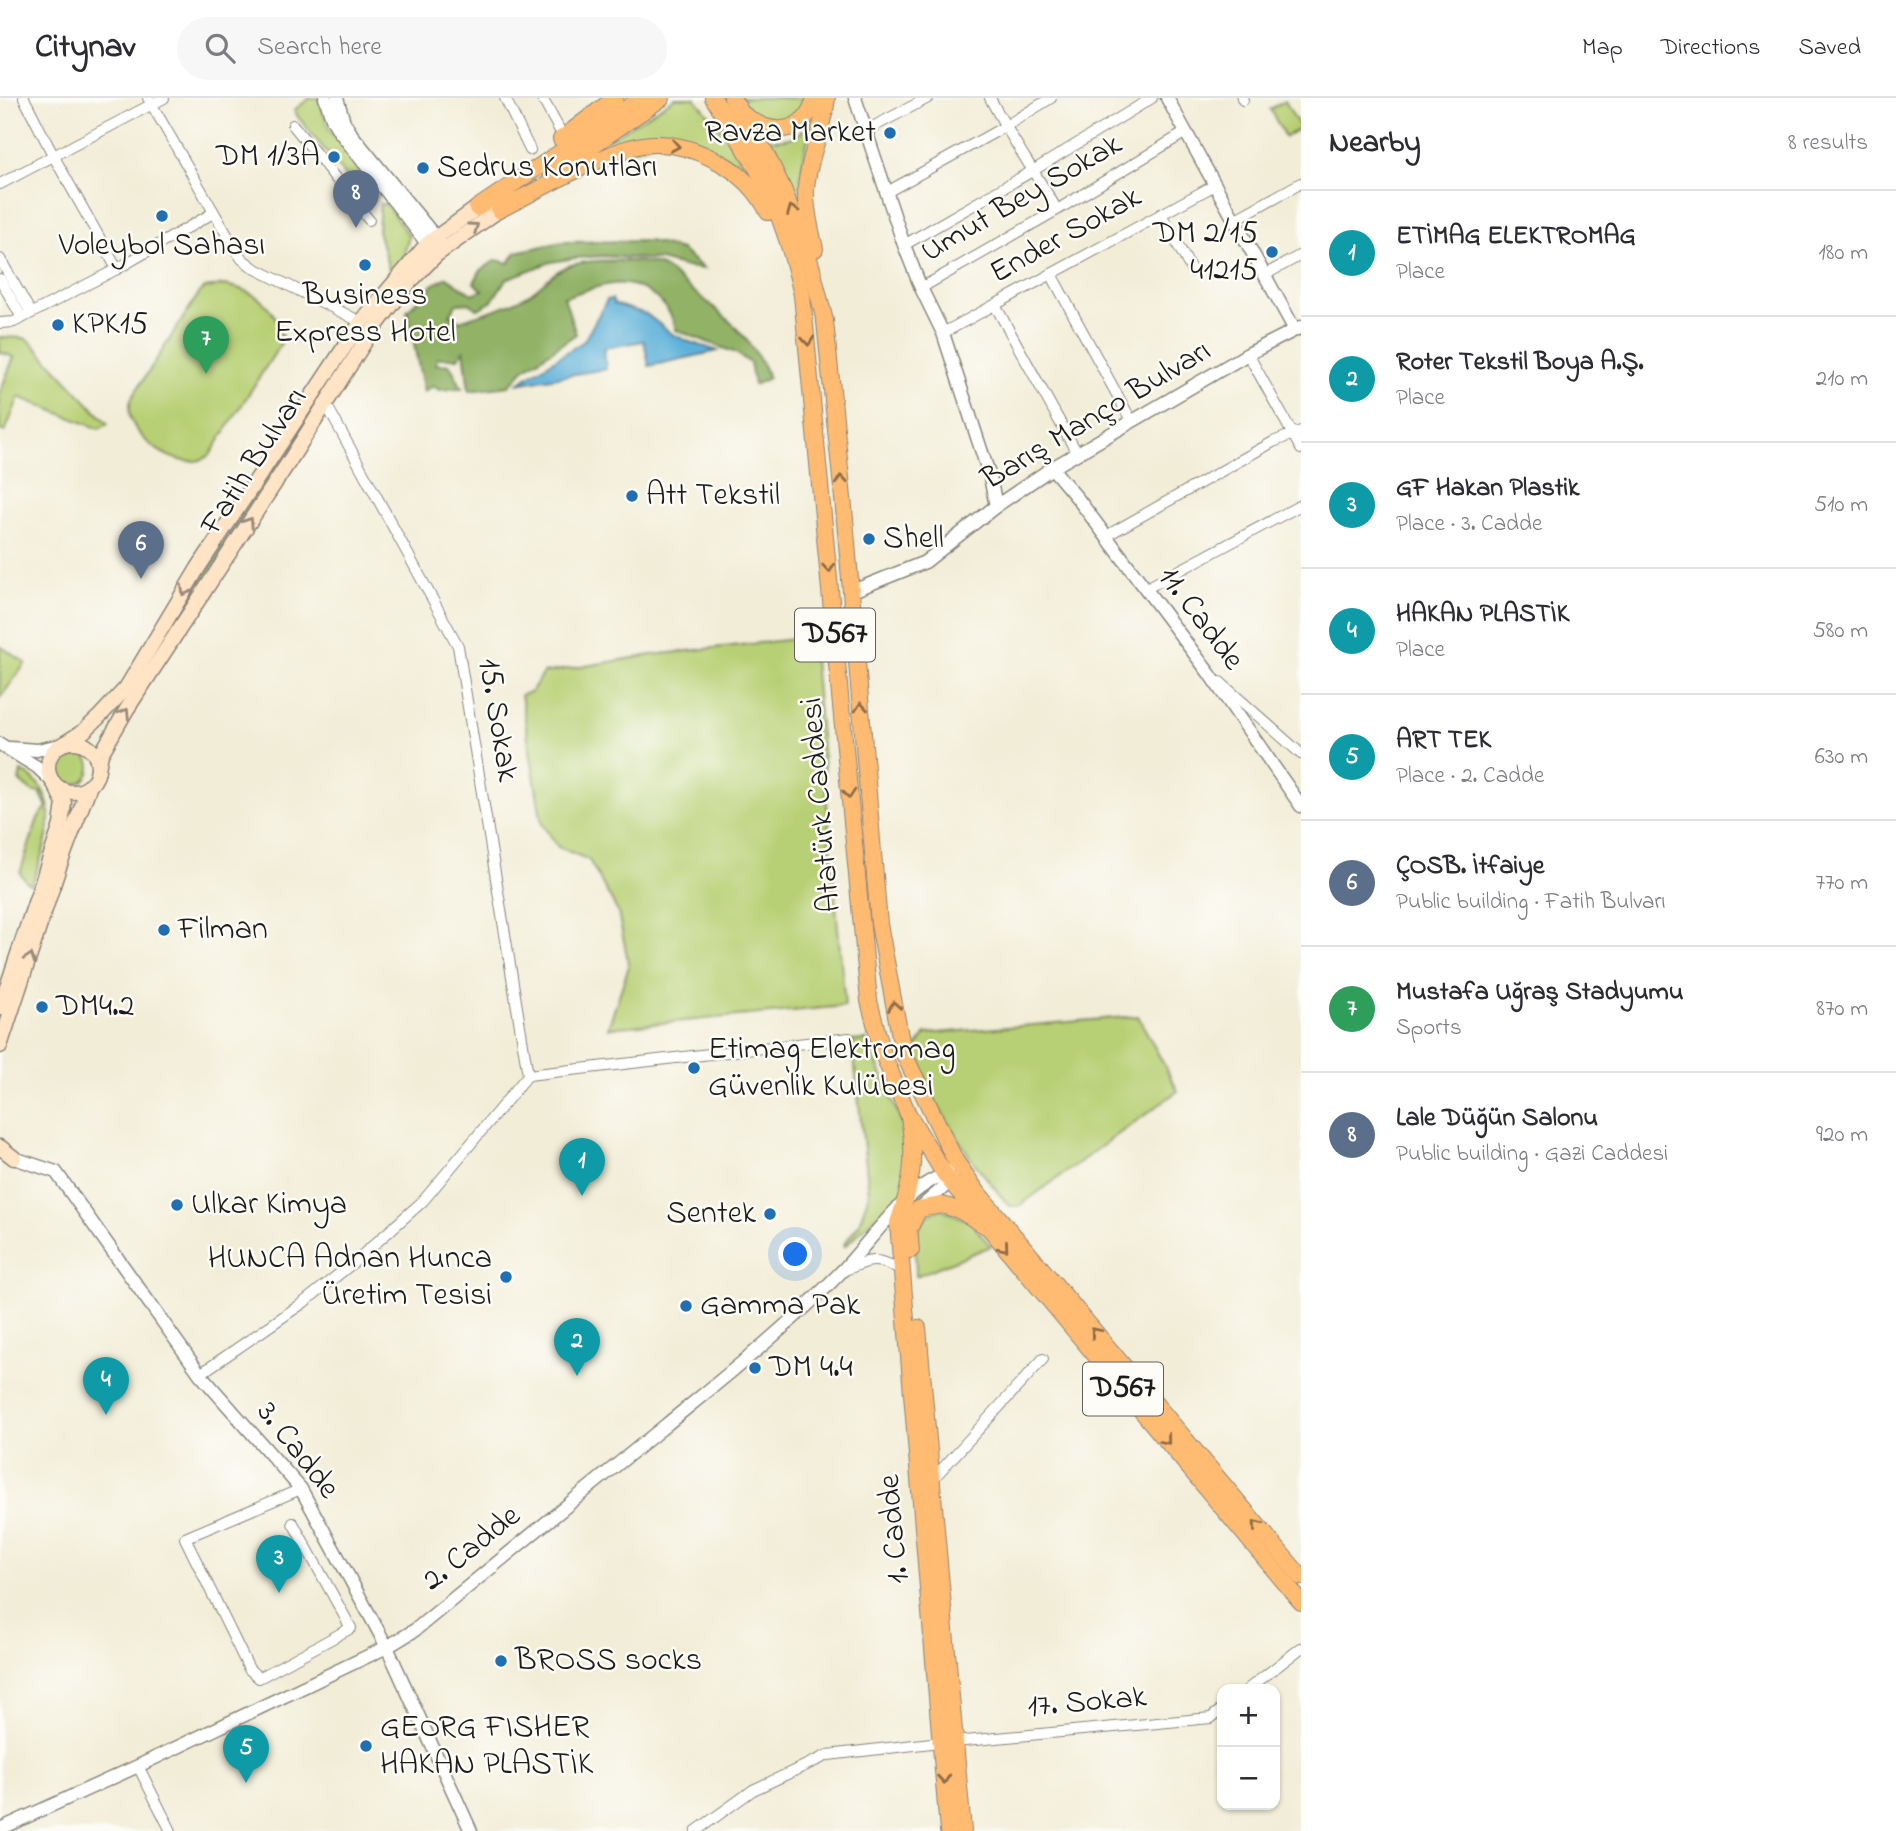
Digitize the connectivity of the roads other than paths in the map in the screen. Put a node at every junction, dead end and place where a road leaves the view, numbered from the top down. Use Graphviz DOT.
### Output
graph roads {
  1 [pos="24,98"];
  2 [pos="164,98"];
  3 [pos="325,98"];
  4 [pos="337,98"];
  5 [pos="505,98"];
  6 [pos="542,98"];
  7 [pos="615,98"];
  8 [pos="642,98"];
  9 [pos="662,98"];
  10 [pos="713,98"];
  11 [pos="815,98"];
  12 [pos="827,98"];
  13 [pos="855,98"];
  14 [pos="928,98"];
  15 [pos="990,98"];
  16 [pos="1051,98"];
  17 [pos="1152,98"];
  18 [pos="1167,98"];
  19 [pos="150,101"];
  20 [pos="735,104"];
  21 [pos="293,125"];
  22 [pos="1004,127"];
  23 [pos="559,129"];
  24 [pos="865,131"];
  25 [pos="1186,132"];
  26 [pos="591,139"];
  27 [pos="530,150"];
  28 [pos="54,156"];
  29 [pos="1034,170"];
  30 [pos="1301,183"];
  31 [pos="0,184"];
  32 [pos="1215,186"];
  33 [pos="887,192"];
  34 [pos="477,208"];
  35 [pos="499,210"];
  36 [pos="1057,210"];
  37 [pos="213,213"];
  38 [pos="1161,214"];
  39 [pos="407,217"];
  40 [pos="369,220"];
  41 [pos="1234,220"];
  42 [pos="904,245"];
  43 [pos="436,246"];
  44 [pos="1301,255"];
  45 [pos="0,259"];
  46 [pos="409,264"];
  47 [pos="117,269"];
  48 [pos="1192,271"];
  49 [pos="1051,274"];
  50 [pos="1264,275"];
  51 [pos="0,279"];
  52 [pos="920,288"];
  53 [pos="995,305"];
  54 [pos="805,312"];
  55 [pos="26,316"];
  56 [pos="825,321"];
  57 [pos="361,322"];
  58 [pos="0,323"];
  59 [pos="1298,329"];
  60 [pos="943,333"];
  61 [pos="1248,354"];
  62 [pos="326,404"];
  63 [pos="1132,422"];
  64 [pos="1297,433"];
  65 [pos="1301,449"];
  66 [pos="1077,453"];
  67 [pos="1052,468"];
  68 [pos="1301,505"];
  69 [pos="996,506"];
  70 [pos="1105,536"];
  71 [pos="1145,589"];
  72 [pos="850,592"];
  73 [pos="1209,673"];
  74 [pos="62,744"];
  75 [pos="3,746"];
  76 [pos="1301,754"];
  77 [pos="93,780"];
  78 [pos="54,783"];
  79 [pos="1301,806"];
  80 [pos="0,1008"];
  81 [pos="849,1038"];
  82 [pos="0,1046"];
  83 [pos="528,1075"];
  84 [pos="908,1114"];
  85 [pos="0,1147"];
  86 [pos="7,1157"];
  87 [pos="955,1160"];
  88 [pos="945,1175"];
  89 [pos="978,1193"];
  90 [pos="912,1206"];
  91 [pos="896,1225"];
  92 [pos="986,1226"];
  93 [pos="902,1270"];
  94 [pos="841,1271"];
  95 [pos="1043,1359"];
  96 [pos="201,1374"];
  97 [pos="931,1482"];
  98 [pos="301,1489"];
  99 [pos="293,1523"];
  100 [pos="1301,1577"];
  101 [pos="1301,1602"];
  102 [pos="387,1647"];
  103 [pos="1300,1650"];
  104 [pos="1255,1684"];
  105 [pos="1217,1713"];
  106 [pos="947,1742"];
  107 [pos="138,1766"];
  108 [pos="0,1829"];
  109 [pos="171,1831"];
  110 [pos="471,1831"];
  111 [pos="696,1831"];
  112 [pos="948,1831"];
  113 [pos="963,1831"];
  1 -- 28 [label="street"];
  2 -- 19 [label="street"];
  3 -- 39 [label="street"];
  4 -- 43 [label="street"];
  5 -- 27 [label="street"];
  6 -- 23 [label="street"];
  7 -- 34 [label="main road"];
  8 -- 26 [label="main road"];
  9 -- 26 [label="main road"];
  10 -- 54 [label="main road, Atatürk Caddesi / D567"];
  11 -- 20 [label="main road"];
  12 -- 56 [label="main road"];
  13 -- 24 [label="street"];
  14 -- 24 [label="street"];
  15 -- 22 [label="street"];
  16 -- 22 [label="street"];
  17 -- 29 [label="street"];
  18 -- 25 [label="street"];
  19 -- 28 [label="street"];
  19 -- 37 [label="street"];
  56 -- 20 [label="main road, D567, one-way"];
  21 -- 40 [label="street"];
  22 -- 29 [label="street"];
  22 -- 33 [label="street"];
  24 -- 33 [label="street"];
  25 -- 32 [label="street"];
  25 -- 36 [label="street, Umut Bey Sokak"];
  26 -- 34 [label="main road"];
  26 -- 35 [label="main road"];
  28 -- 31 [label="street"];
  28 -- 47 [label="street"];
  29 -- 36 [label="street"];
  29 -- 42 [label="street"];
  30 -- 41 [label="street"];
  32 -- 38 [label="street, Ender Sokak"];
  32 -- 41 [label="street"];
  33 -- 42 [label="street"];
  34 -- 43 [label="main road, Fatih Bulvarı"];
  43 -- 35 [label="main road, Fatih Bulvarı, one-way"];
  35 -- 54 [label="main road, one-way"];
  36 -- 52 [label="street, Umut Bey Sokak"];
  37 -- 47 [label="street"];
  37 -- 57 [label="street"];
  38 -- 48 [label="street"];
  38 -- 49 [label="street, Ender Sokak"];
  39 -- 43 [label="street"];
  39 -- 46 [label="street"];
  41 -- 50 [label="street"];
  42 -- 52 [label="street"];
  43 -- 46 [label="main road, Fatih Bulvarı"];
  43 -- 62 [label="main road, Fatih Bulvarı"];
  44 -- 50 [label="street"];
  45 -- 55 [label="street"];
  46 -- 57 [label="main road, Fatih Bulvarı"];
  47 -- 55 [label="street"];
  49 -- 53 [label="street, Ender Sokak"];
  49 -- 63 [label="street"];
  50 -- 59 [label="street"];
  51 -- 55 [label="street"];
  52 -- 60 [label="street"];
  53 -- 60 [label="street, Ender Sokak"];
  53 -- 66 [label="street"];
  54 -- 84 [label="main road, Atatürk Caddesi / D567, one-way"];
  55 -- 58 [label="street"];
  72 -- 56 [label="main road, D567, one-way"];
  57 -- 74 [label="main road, Fatih Bulvarı, one-way"];
  59 -- 61 [label="street, Barış Manço Bulvarı"];
  60 -- 69 [label="street"];
  61 -- 63 [label="street, Barış Manço Bulvarı"];
  61 -- 64 [label="street"];
  77 -- 62 [label="main road, Fatih Bulvarı, one-way"];
  62 -- 83 [label="street, 15. Sokak"];
  63 -- 66 [label="street, Barış Manço Bulvarı"];
  64 -- 65 [label="street"];
  64 -- 70 [label="street"];
  66 -- 67 [label="street, Barış Manço Bulvarı"];
  67 -- 69 [label="street, Barış Manço Bulvarı"];
  67 -- 70 [label="street, 11. Cadde"];
  68 -- 71 [label="street"];
  69 -- 72 [label="street, Barış Manço Bulvarı"];
  70 -- 71 [label="street, 11. Cadde"];
  71 -- 73 [label="street, 11. Cadde"];
  87 -- 72 [label="main road, D567, one-way"];
  73 -- 76 [label="street"];
  73 -- 79 [label="street, 11. Cadde"];
  74 -- 75 [label="street"];
  74 -- 77 [label="main road"];
  74 -- 78 [label="main road"];
  75 -- 78 [label="street"];
  77 -- 78 [label="main road"];
  82 -- 77 [label="main road, Fatih Bulvarı, one-way"];
  78 -- 80 [label="main road"];
  81 -- 83 [label="street"];
  83 -- 96 [label="street"];
  84 -- 88 [label="main road, Atatürk Caddesi / D567"];
  84 -- 90 [label="main road"];
  85 -- 86 [label="main road"];
  86 -- 96 [label="street, 3. Cadde"];
  87 -- 88 [label="street"];
  87 -- 89 [label="main road, D567"];
  88 -- 89 [label="street"];
  88 -- 90 [label="street"];
  88 -- 92 [label="main road, D567"];
  100 -- 89 [label="main road, D567, one-way"];
  90 -- 91 [label="main road"];
  90 -- 92 [label="main road"];
  91 -- 93 [label="main road, 1. Cadde"];
  91 -- 94 [label="street, 2. Cadde"];
  91 -- 97 [label="main road, 1. Cadde"];
  92 -- 101 [label="main road, D567, one-way"];
  93 -- 94 [label="street"];
  93 -- 106 [label="main road, 1. Cadde"];
  94 -- 102 [label="street, 2. Cadde"];
  95 -- 97 [label="street"];
  96 -- 98 [label="street, 3. Cadde"];
  97 -- 106 [label="main road, 1. Cadde"];
  98 -- 99 [label="street"];
  98 -- 102 [label="street, 3. Cadde"];
  102 -- 107 [label="street, 2. Cadde"];
  102 -- 110 [label="street, 3. Cadde"];
  103 -- 104 [label="street"];
  105 -- 106 [label="street, 17. Sokak"];
  106 -- 111 [label="street, 17. Sokak"];
  106 -- 112 [label="main road, 1. Cadde, one-way"];
  106 -- 113 [label="main road, 1. Cadde"];
  107 -- 108 [label="street, 2. Cadde"];
  107 -- 109 [label="street"];
}
